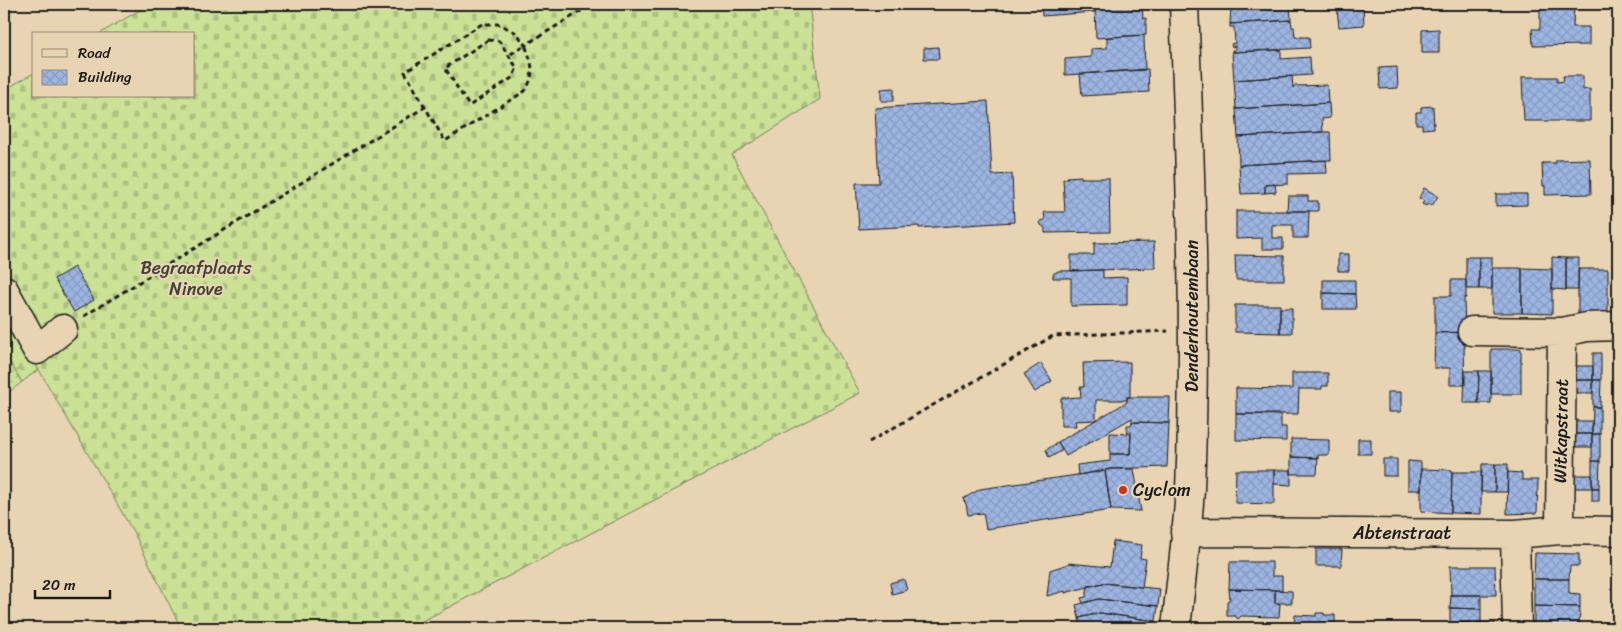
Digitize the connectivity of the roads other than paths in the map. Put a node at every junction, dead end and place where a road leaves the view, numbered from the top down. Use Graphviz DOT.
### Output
graph roads {
  1 [pos="1184,4"];
  2 [pos="4,290"];
  3 [pos="1618,326"];
  4 [pos="63,330"];
  5 [pos="1472,331"];
  6 [pos="1562,332"];
  7 [pos="1560,530"];
  8 [pos="1618,531"];
  9 [pos="1186,532"];
  10 [pos="1515,534"];
  11 [pos="1176,628"];
  12 [pos="1517,628"];
  1 -- 9 [label="street, Denderhoutembaan"];
  2 -- 4 [label="street"];
  3 -- 6 [label="street"];
  5 -- 6 [label="street"];
  6 -- 7 [label="street, Witkapstraat"];
  7 -- 8 [label="street, Abtenstraat"];
  7 -- 10 [label="street, Abtenstraat"];
  9 -- 10 [label="street, Abtenstraat"];
  9 -- 11 [label="street, Denderhoutembaan"];
  10 -- 12 [label="street"];
}
